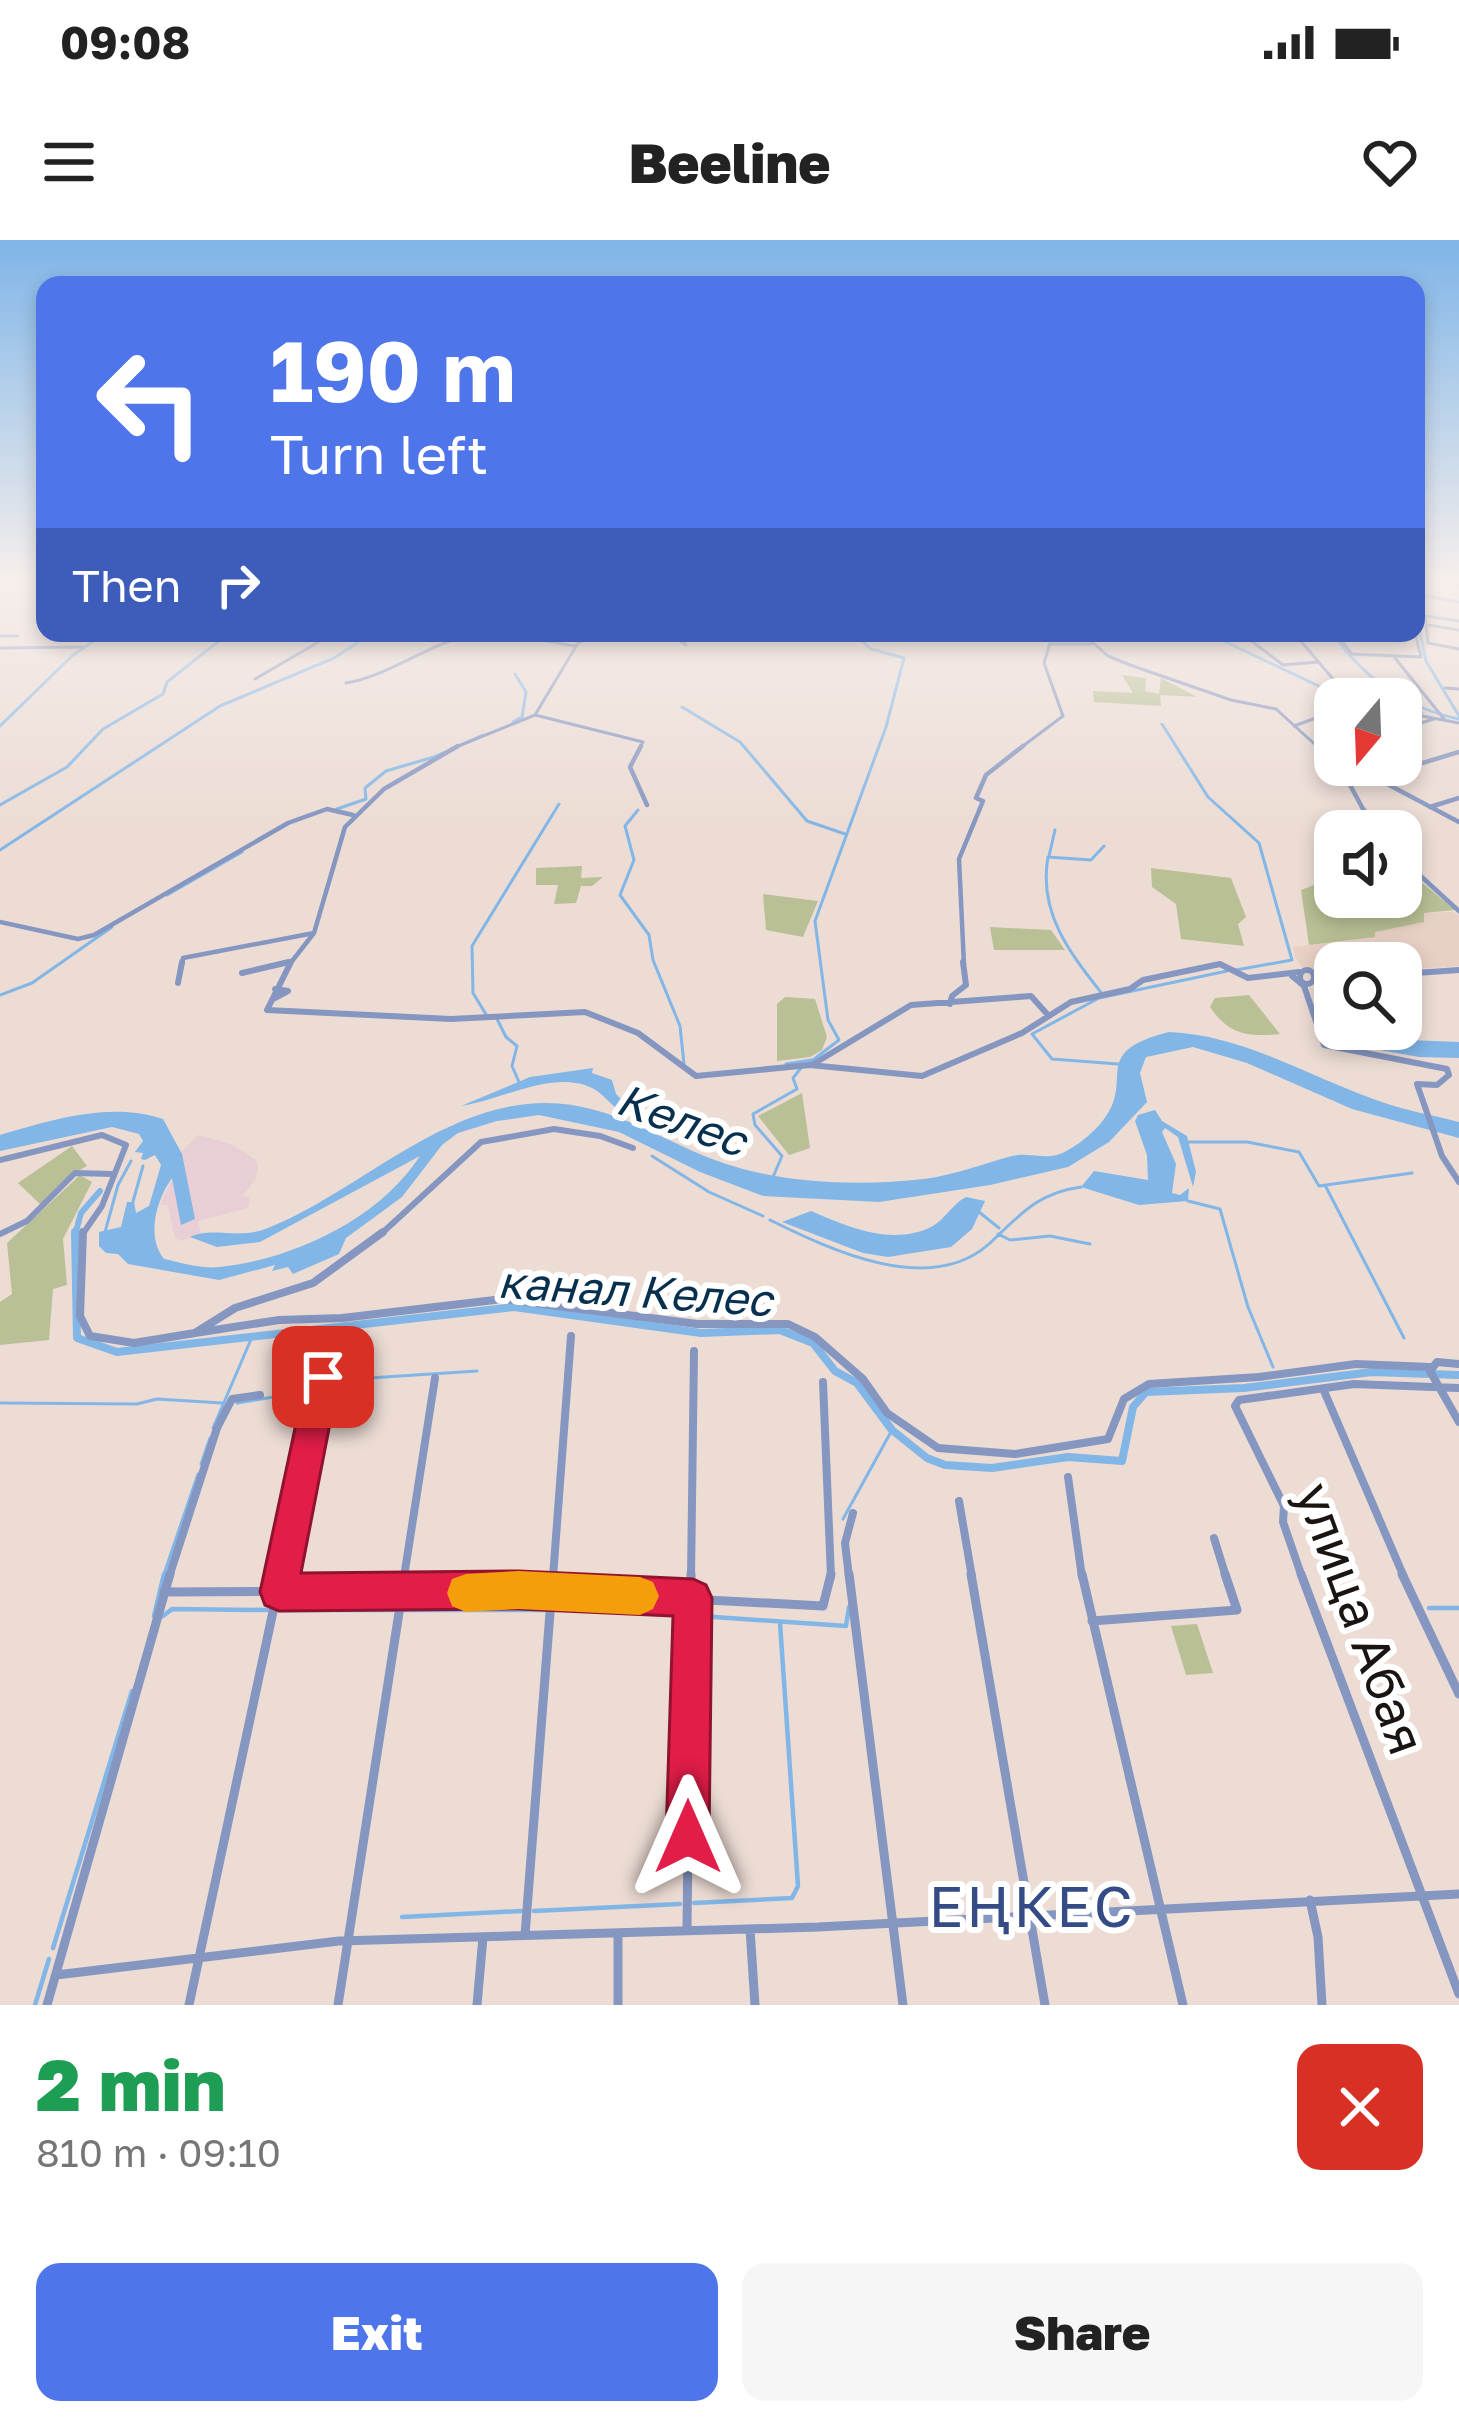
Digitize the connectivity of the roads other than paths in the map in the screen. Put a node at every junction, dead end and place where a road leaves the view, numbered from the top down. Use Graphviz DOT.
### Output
graph roads {
  1 [pos="289,659"];
  2 [pos="410,659"];
  3 [pos="573,659"];
  4 [pos="1046,659"];
  5 [pos="1121,659"];
  6 [pos="1276,659"];
  7 [pos="1316,659"];
  8 [pos="1397,659"];
  9 [pos="1318,662"];
  10 [pos="1332,678"];
  11 [pos="255,679"];
  12 [pos="346,683"];
  13 [pos="1445,688"];
  14 [pos="1459,689"];
  15 [pos="535,715"];
  16 [pos="1422,716"];
  17 [pos="1314,719"];
  18 [pos="1441,719"];
  19 [pos="1459,723"];
  20 [pos="1422,724"];
  21 [pos="1294,726"];
  22 [pos="1314,744"];
  23 [pos="1459,752"];
  24 [pos="1422,763"];
  25 [pos="1392,786"];
  26 [pos="1459,798"];
  27 [pos="647,805"];
  28 [pos="1430,807"];
  29 [pos="357,815"];
  30 [pos="1459,822"];
  31 [pos="1422,877"];
  32 [pos="1459,911"];
  33 [pos="0,922"];
  34 [pos="314,933"];
  35 [pos="294,960"];
  36 [pos="1459,970"];
  37 [pos="242,973"];
  38 [pos="1422,973"];
  39 [pos="1299,976"];
  40 [pos="1314,976"];
  41 [pos="1314,978"];
  42 [pos="1314,982"];
  43 [pos="178,983"];
  44 [pos="274,989"];
  45 [pos="1306,992"];
  46 [pos="271,999"];
  47 [pos="950,1004"];
  48 [pos="1048,1016"];
  49 [pos="810,1065"];
  50 [pos="633,1148"];
  51 [pos="0,1160"];
  52 [pos="112,1174"];
  53 [pos="1459,1182"];
  54 [pos="0,1234"];
  55 [pos="195,1333"];
  56 [pos="571,1336"];
  57 [pos="694,1351"];
  58 [pos="1459,1364"];
  59 [pos="323,1377"];
  60 [pos="1433,1377"];
  61 [pos="436,1378"];
  62 [pos="823,1382"];
  63 [pos="1459,1388"];
  64 [pos="1324,1391"];
  65 [pos="260,1395"];
  66 [pos="1459,1422"];
  67 [pos="1068,1477"];
  68 [pos="959,1501"];
  69 [pos="853,1513"];
  70 [pos="832,1525"];
  71 [pos="847,1526"];
  72 [pos="1214,1538"];
  73 [pos="554,1591"];
  74 [pos="164,1592"];
  75 [pos="279,1592"];
  76 [pos="401,1594"];
  77 [pos="693,1598"];
  78 [pos="1092,1621"];
  79 [pos="1459,1694"];
  80 [pos="1459,1894"];
  81 [pos="1422,1895"];
  82 [pos="1310,1900"];
  83 [pos="1160,1907"];
  84 [pos="1030,1915"];
  85 [pos="893,1924"];
  86 [pos="750,1929"];
  87 [pos="687,1931"];
  88 [pos="619,1934"];
  89 [pos="525,1935"];
  90 [pos="482,1937"];
  91 [pos="348,1943"];
  92 [pos="199,1956"];
  93 [pos="56,1975"];
  94 [pos="1459,1994"];
  95 [pos="47,2005"];
  96 [pos="189,2005"];
  97 [pos="338,2005"];
  98 [pos="477,2005"];
  99 [pos="619,2005"];
  100 [pos="755,2005"];
  101 [pos="903,2005"];
  102 [pos="1045,2005"];
  103 [pos="1183,2005"];
  104 [pos="1322,2005"];
  1 -- 11 [label="street"];
  2 -- 12 [label="street"];
  3 -- 15 [label="street"];
  4 -- 47 [label="street"];
  5 -- 21 [label="street"];
  6 -- 9 [label="street"];
  7 -- 9 [label="street"];
  8 -- 18 [label="street"];
  9 -- 10 [label="street"];
  13 -- 14 [label="street"];
  15 -- 27 [label="street"];
  15 -- 29 [label="street"];
  16 -- 18 [label="street"];
  17 -- 21 [label="street"];
  18 -- 19 [label="street"];
  18 -- 20 [label="street"];
  21 -- 22 [label="street"];
  23 -- 24 [label="street"];
  25 -- 28 [label="street"];
  26 -- 28 [label="street"];
  28 -- 30 [label="street"];
  29 -- 33 [label="street"];
  29 -- 34 [label="street"];
  31 -- 32 [label="street"];
  34 -- 35 [label="street"];
  34 -- 43 [label="street"];
  35 -- 37 [label="street"];
  35 -- 44 [label="street"];
  36 -- 38 [label="street"];
  39 -- 40 [label="street"];
  39 -- 41 [label="street"];
  39 -- 45 [label="street"];
  39 -- 48 [label="street"];
  42 -- 45 [label="street"];
  44 -- 46 [label="street"];
  44 -- 46 [label="street"];
  45 -- 53 [label="street"];
  46 -- 49 [label="street"];
  47 -- 48 [label="street"];
  47 -- 49 [label="street"];
  48 -- 49 [label="street"];
  50 -- 55 [label="street"];
  51 -- 52 [label="street"];
  52 -- 54 [label="street"];
  52 -- 55 [label="street"];
  55 -- 60 [label="street"];
  56 -- 73 [label="street"];
  57 -- 77 [label="street"];
  58 -- 60 [label="street"];
  59 -- 75 [label="street"];
  60 -- 63 [label="street"];
  60 -- 64 [label="street"];
  60 -- 66 [label="street"];
  61 -- 76 [label="street"];
  62 -- 70 [label="street"];
  64 -- 79 [label="street"];
  64 -- 81 [label="street, улица Абая"];
  65 -- 74 [label="street"];
  67 -- 78 [label="street"];
  68 -- 84 [label="street"];
  69 -- 71 [label="street"];
  70 -- 71 [label="street"];
  70 -- 77 [label="street"];
  71 -- 85 [label="street"];
  72 -- 78 [label="street"];
  73 -- 76 [label="street"];
  73 -- 77 [label="street"];
  73 -- 89 [label="street"];
  74 -- 75 [label="street"];
  74 -- 93 [label="street"];
  75 -- 76 [label="street"];
  75 -- 92 [label="street"];
  76 -- 91 [label="street"];
  77 -- 87 [label="street"];
  78 -- 83 [label="street"];
  80 -- 81 [label="street"];
  81 -- 82 [label="street"];
  81 -- 94 [label="street, улица Абая"];
  82 -- 83 [label="street"];
  82 -- 104 [label="street"];
  83 -- 84 [label="street"];
  83 -- 103 [label="street"];
  84 -- 85 [label="street"];
  84 -- 102 [label="street"];
  85 -- 86 [label="street"];
  85 -- 101 [label="street"];
  86 -- 87 [label="street"];
  86 -- 100 [label="street"];
  87 -- 88 [label="street"];
  88 -- 89 [label="street"];
  88 -- 99 [label="street"];
  89 -- 90 [label="street"];
  90 -- 91 [label="street"];
  90 -- 98 [label="street"];
  91 -- 92 [label="street"];
  91 -- 97 [label="street"];
  92 -- 93 [label="street"];
  92 -- 96 [label="street"];
  93 -- 95 [label="street"];
}
